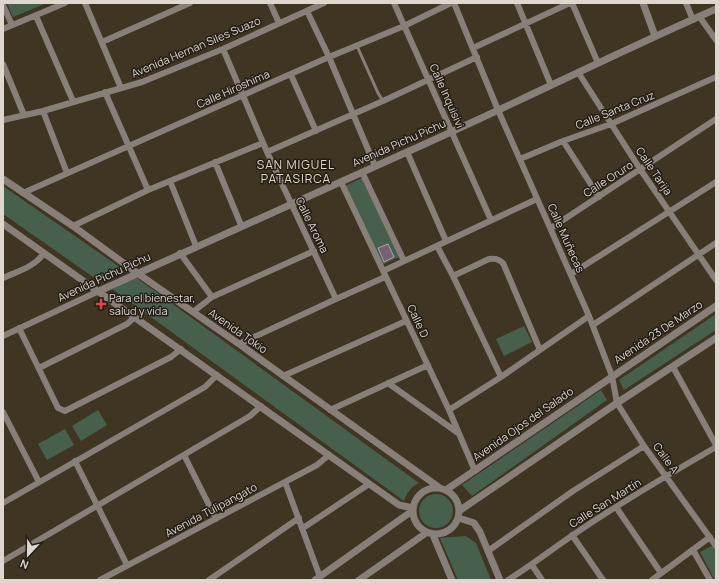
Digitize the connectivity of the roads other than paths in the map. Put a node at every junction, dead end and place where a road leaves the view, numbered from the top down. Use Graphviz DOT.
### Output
graph roads {
  1 [pos="85,3"];
  2 [pos="190,3"];
  3 [pos="270,3"];
  4 [pos="324,3"];
  5 [pos="394,3"];
  6 [pos="451,3"];
  7 [pos="454,3"];
  8 [pos="517,3"];
  9 [pos="571,3"];
  10 [pos="643,3"];
  11 [pos="686,3"];
  12 [pos="60,4"];
  13 [pos="3,5"];
  14 [pos="716,9"];
  15 [pos="307,11"];
  16 [pos="36,16"];
  17 [pos="696,18"];
  18 [pos="278,23"];
  19 [pos="526,24"];
  20 [pos="12,26"];
  21 [pos="404,26"];
  22 [pos="3,29"];
  23 [pos="656,36"];
  24 [pos="716,40"];
  25 [pos="102,42"];
  26 [pos="357,46"];
  27 [pos="473,48"];
  28 [pos="223,49"];
  29 [pos="329,57"];
  30 [pos="477,57"];
  31 [pos="598,63"];
  32 [pos="3,64"];
  33 [pos="578,72"];
  34 [pos="291,75"];
  35 [pos="716,77"];
  36 [pos="428,80"];
  37 [pos="551,85"];
  38 [pos="120,88"];
  39 [pos="105,92"];
  40 [pos="244,96"];
  41 [pos="73,101"];
  42 [pos="383,101"];
  43 [pos="498,110"];
  44 [pos="43,111"];
  45 [pos="353,114"];
  46 [pos="24,115"];
  47 [pos="716,118"];
  48 [pos="3,120"];
  49 [pos="611,124"];
  50 [pos="316,131"];
  51 [pos="452,131"];
  52 [pos="563,141"];
  53 [pos="263,143"];
  54 [pos="129,147"];
  55 [pos="267,152"];
  56 [pos="407,152"];
  57 [pos="520,159"];
  58 [pos="215,162"];
  59 [pos="375,166"];
  60 [pos="640,169"];
  61 [pos="362,172"];
  62 [pos="67,173"];
  63 [pos="3,179"];
  64 [pos="170,181"];
  65 [pos="341,182"];
  66 [pos="716,182"];
  67 [pos="148,190"];
  68 [pos="23,193"];
  69 [pos="599,197"];
  70 [pos="537,199"];
  71 [pos="291,203"];
  72 [pos="670,212"];
  73 [pos="491,220"];
  74 [pos="3,224"];
  75 [pos="241,225"];
  76 [pos="73,226"];
  77 [pos="551,228"];
  78 [pos="446,241"];
  79 [pos="716,243"];
  80 [pos="196,246"];
  81 [pos="437,246"];
  82 [pos="314,251"];
  83 [pos="44,253"];
  84 [pos="180,253"];
  85 [pos="699,254"];
  86 [pos="404,261"];
  87 [pos="383,271"];
  88 [pos="137,273"];
  89 [pos="571,274"];
  90 [pos="453,276"];
  91 [pos="385,277"];
  92 [pos="3,278"];
  93 [pos="716,280"];
  94 [pos="99,291"];
  95 [pos="212,297"];
  96 [pos="336,299"];
  97 [pos="716,306"];
  98 [pos="193,312"];
  99 [pos="589,316"];
  100 [pos="135,317"];
  101 [pos="406,321"];
  102 [pos="593,325"];
  103 [pos="19,328"];
  104 [pos="3,336"];
  105 [pos="716,338"];
  106 [pos="239,344"];
  107 [pos="181,349"];
  108 [pos="540,350"];
  109 [pos="428,365"];
  110 [pos="673,367"];
  111 [pos="39,368"];
  112 [pos="217,375"];
  113 [pos="283,376"];
  114 [pos="501,376"];
  115 [pos="612,376"];
  116 [pos="388,383"];
  117 [pos="618,403"];
  118 [pos="261,406"];
  119 [pos="330,410"];
  120 [pos="449,410"];
  121 [pos="3,412"];
  122 [pos="458,433"];
  123 [pos="644,446"];
  124 [pos="716,446"];
  125 [pos="184,455"];
  126 [pos="329,455"];
  127 [pos="75,461"];
  128 [pos="475,471"];
  129 [pos="666,476"];
  130 [pos="39,482"];
  131 [pos="285,482"];
  132 [pos="369,484"];
  133 [pos="443,489"];
  134 [pos="3,503"];
  135 [pos="98,505"];
  136 [pos="616,507"];
  137 [pos="413,509"];
  138 [pos="459,514"];
  139 [pos="299,518"];
  140 [pos="216,519"];
  141 [pos="303,528"];
  142 [pos="430,534"];
  143 [pos="572,535"];
  144 [pos="710,537"];
  145 [pos="716,546"];
  146 [pos="693,550"];
  147 [pos="488,551"];
  148 [pos="3,561"];
  149 [pos="532,565"];
  150 [pos="127,566"];
  151 [pos="661,573"];
  152 [pos="112,574"];
  153 [pos="317,578"];
  154 [pos="451,579"];
  155 [pos="100,580"];
  156 [pos="115,580"];
  157 [pos="209,580"];
  158 [pos="359,580"];
  159 [pos="500,580"];
  160 [pos="508,580"];
  161 [pos="542,580"];
  162 [pos="603,580"];
  163 [pos="652,580"];
  164 [pos="710,580"];
  1 -- 25 [label="street"];
  2 -- 25 [label="street"];
  3 -- 18 [label="street"];
  4 -- 15 [label="street, Avenida Hernan Siles Suazo"];
  5 -- 21 [label="street, Calle Inquisivi"];
  6 -- 21 [label="street, Calle Hiroshima"];
  7 -- 27 [label="street, Calle Muñecas"];
  8 -- 19 [label="street"];
  9 -- 19 [label="street"];
  9 -- 31 [label="street"];
  10 -- 23 [label="street"];
  11 -- 17 [label="street"];
  12 -- 16 [label="street"];
  13 -- 20 [label="street"];
  14 -- 17 [label="street, Avenida Pichu Pichu"];
  15 -- 18 [label="street, Avenida Hernan Siles Suazo"];
  15 -- 29 [label="street"];
  16 -- 20 [label="street"];
  16 -- 41 [label="street"];
  17 -- 23 [label="street, Avenida Pichu Pichu"];
  17 -- 24 [label="street"];
  18 -- 28 [label="street, Avenida Hernan Siles Suazo"];
  19 -- 27 [label="street"];
  19 -- 37 [label="street"];
  20 -- 22 [label="street"];
  21 -- 26 [label="street, Calle Hiroshima"];
  21 -- 36 [label="street, Calle Inquisivi"];
  23 -- 31 [label="street, Avenida Pichu Pichu"];
  25 -- 38 [label="street"];
  26 -- 29 [label="street, Calle Hiroshima"];
  26 -- 42 [label="lane"];
  27 -- 30 [label="street, Calle Muñecas"];
  28 -- 38 [label="street, Avenida Hernan Siles Suazo"];
  28 -- 40 [label="street, Calle Aroma"];
  29 -- 34 [label="street, Calle Hiroshima"];
  29 -- 45 [label="street"];
  30 -- 36 [label="street"];
  30 -- 43 [label="street, Calle Muñecas"];
  31 -- 33 [label="street, Avenida Pichu Pichu"];
  32 -- 46 [label="street"];
  33 -- 37 [label="street, Avenida Pichu Pichu"];
  33 -- 49 [label="street, Calle Tarija"];
  34 -- 40 [label="street, Calle Hiroshima"];
  34 -- 50 [label="street"];
  35 -- 49 [label="street, Calle Santa Cruz"];
  36 -- 42 [label="street"];
  36 -- 51 [label="street, Calle Inquisivi"];
  37 -- 43 [label="street, Avenida Pichu Pichu"];
  38 -- 39 [label="street, Avenida Hernan Siles Suazo"];
  39 -- 41 [label="street, Avenida Hernan Siles Suazo"];
  39 -- 54 [label="street"];
  40 -- 53 [label="street, Calle Aroma"];
  40 -- 54 [label="street, Calle Hiroshima"];
  41 -- 44 [label="street, Avenida Hernan Siles Suazo"];
  42 -- 45 [label="street"];
  43 -- 51 [label="street, Avenida Pichu Pichu"];
  43 -- 57 [label="street, Calle Muñecas"];
  44 -- 46 [label="street, Avenida Hernan Siles Suazo"];
  44 -- 62 [label="street"];
  45 -- 50 [label="street"];
  45 -- 59 [label="street"];
  46 -- 48 [label="street, Avenida Hernan Siles Suazo"];
  47 -- 60 [label="street, Calle Oruro"];
  49 -- 52 [label="street, Calle Santa Cruz"];
  49 -- 60 [label="street, Calle Tarija"];
  50 -- 55 [label="street"];
  51 -- 56 [label="street, Avenida Pichu Pichu"];
  51 -- 73 [label="street, Calle Inquisivi"];
  52 -- 57 [label="street, Calle Santa Cruz"];
  52 -- 69 [label="street"];
  53 -- 55 [label="street, Calle Aroma"];
  53 -- 58 [label="street"];
  54 -- 62 [label="street, Calle Hiroshima"];
  54 -- 67 [label="street"];
  55 -- 71 [label="street, Calle Aroma"];
  56 -- 59 [label="street, Avenida Pichu Pichu"];
  56 -- 78 [label="street"];
  57 -- 70 [label="street, Calle Muñecas"];
  58 -- 64 [label="street"];
  58 -- 75 [label="street"];
  59 -- 61 [label="street, Avenida Pichu Pichu"];
  60 -- 69 [label="street, Calle Oruro"];
  60 -- 72 [label="street, Calle Tarija"];
  61 -- 65 [label="street, Avenida Pichu Pichu"];
  61 -- 86 [label="street"];
  62 -- 68 [label="street, Calle Hiroshima"];
  63 -- 68 [label="street, Avenida Tokio"];
  64 -- 67 [label="street"];
  64 -- 80 [label="street"];
  65 -- 71 [label="street, Avenida Pichu Pichu"];
  65 -- 87 [label="street, Calle D"];
  66 -- 72 [label="street"];
  67 -- 76 [label="street"];
  68 -- 76 [label="street, Avenida Tokio"];
  69 -- 77 [label="street, Calle Oruro"];
  70 -- 73 [label="street"];
  70 -- 77 [label="street, Calle Muñecas"];
  71 -- 75 [label="street, Avenida Pichu Pichu"];
  71 -- 82 [label="street, Calle Aroma"];
  72 -- 85 [label="street, Calle Tarija"];
  72 -- 89 [label="street"];
  73 -- 78 [label="street"];
  74 -- 83 [label="street"];
  75 -- 80 [label="street, Avenida Pichu Pichu"];
  76 -- 88 [label="street, Avenida Tokio"];
  77 -- 89 [label="street, Calle Muñecas"];
  78 -- 81 [label="street"];
  79 -- 85 [label="street"];
  80 -- 84 [label="street, Avenida Pichu Pichu"];
  81 -- 86 [label="street"];
  81 -- 90 [label="street"];
  82 -- 95 [label="street"];
  82 -- 96 [label="street, Calle Aroma"];
  83 -- 92 [label="street"];
  83 -- 94 [label="street"];
  84 -- 88 [label="street, Avenida Pichu Pichu"];
  84 -- 95 [label="street"];
  85 -- 93 [label="street, Calle Tarija"];
  85 -- 102 [label="street"];
  86 -- 87 [label="street"];
  87 -- 91 [label="street, Calle D"];
  88 -- 94 [label="street, Avenida Pichu Pichu"];
  88 -- 98 [label="street, Avenida Tokio"];
  89 -- 99 [label="street, Calle Muñecas"];
  90 -- 108 [label="street"];
  90 -- 114 [label="street"];
  91 -- 96 [label="street"];
  91 -- 101 [label="street, Calle D"];
  94 -- 100 [label="street"];
  94 -- 103 [label="street, Avenida Pichu Pichu"];
  95 -- 98 [label="street"];
  96 -- 106 [label="street"];
  97 -- 115 [label="street, Avenida 23 De Marzo"];
  98 -- 106 [label="street, Avenida Tokio"];
  99 -- 102 [label="street, Calle Muñecas"];
  99 -- 108 [label="street"];
  100 -- 107 [label="street"];
  100 -- 111 [label="street"];
  101 -- 109 [label="street, Calle D"];
  101 -- 113 [label="street"];
  102 -- 115 [label="street, Calle Muñecas"];
  103 -- 104 [label="street, Avenida Pichu Pichu"];
  103 -- 111 [label="street"];
  105 -- 110 [label="street"];
  106 -- 113 [label="street, Avenida Tokio"];
  107 -- 111 [label="street"];
  107 -- 112 [label="street"];
  108 -- 114 [label="street"];
  109 -- 116 [label="street"];
  109 -- 120 [label="street, Calle D"];
  110 -- 117 [label="street"];
  110 -- 124 [label="street"];
  112 -- 118 [label="street"];
  112 -- 127 [label="street"];
  113 -- 119 [label="street, Avenida Tokio"];
  114 -- 120 [label="street"];
  115 -- 117 [label="street, Calle A"];
  115 -- 128 [label="street, Avenida Ojos del Salado"];
  116 -- 119 [label="street"];
  116 -- 122 [label="street"];
  117 -- 123 [label="street, Calle A"];
  117 -- 138 [label="street"];
  118 -- 125 [label="street"];
  118 -- 126 [label="street"];
  119 -- 133 [label="street, Avenida Tokio"];
  120 -- 122 [label="street, Calle D"];
  121 -- 130 [label="street"];
  122 -- 128 [label="street, Calle D"];
  123 -- 129 [label="street, Calle A"];
  123 -- 147 [label="street"];
  124 -- 129 [label="street, Calle San Martín"];
  125 -- 135 [label="street"];
  125 -- 140 [label="street"];
  126 -- 131 [label="street, Avenida Tulipangato"];
  126 -- 132 [label="street"];
  127 -- 130 [label="street"];
  127 -- 135 [label="street"];
  128 -- 133 [label="street, Avenida Ojos del Salado"];
  129 -- 136 [label="street, Calle San Martín"];
  129 -- 144 [label="street, Calle A"];
  130 -- 134 [label="street"];
  131 -- 139 [label="street"];
  131 -- 140 [label="street, Avenida Tulipangato"];
  132 -- 137 [label="street"];
  132 -- 141 [label="street"];
  133 -- 137 [label="street"];
  133 -- 138 [label="street"];
  135 -- 148 [label="street"];
  135 -- 150 [label="street"];
  136 -- 143 [label="street, Calle San Martín"];
  136 -- 151 [label="street"];
  137 -- 142 [label="street"];
  137 -- 153 [label="street"];
  138 -- 142 [label="street"];
  138 -- 147 [label="street"];
  139 -- 141 [label="street"];
  139 -- 157 [label="street"];
  140 -- 150 [label="street, Avenida Tulipangato"];
  141 -- 153 [label="street"];
  142 -- 154 [label="street"];
  142 -- 158 [label="street"];
  143 -- 149 [label="street, Calle San Martín"];
  143 -- 162 [label="street"];
  144 -- 145 [label="street, Calle A"];
  144 -- 146 [label="street"];
  146 -- 151 [label="street"];
  146 -- 164 [label="street"];
  147 -- 159 [label="street"];
  149 -- 160 [label="street, Calle San Martín"];
  149 -- 161 [label="street"];
  150 -- 152 [label="street, Avenida Tulipangato"];
  151 -- 163 [label="street"];
  152 -- 155 [label="street, Avenida Tulipangato"];
  152 -- 156 [label="street"];
}
